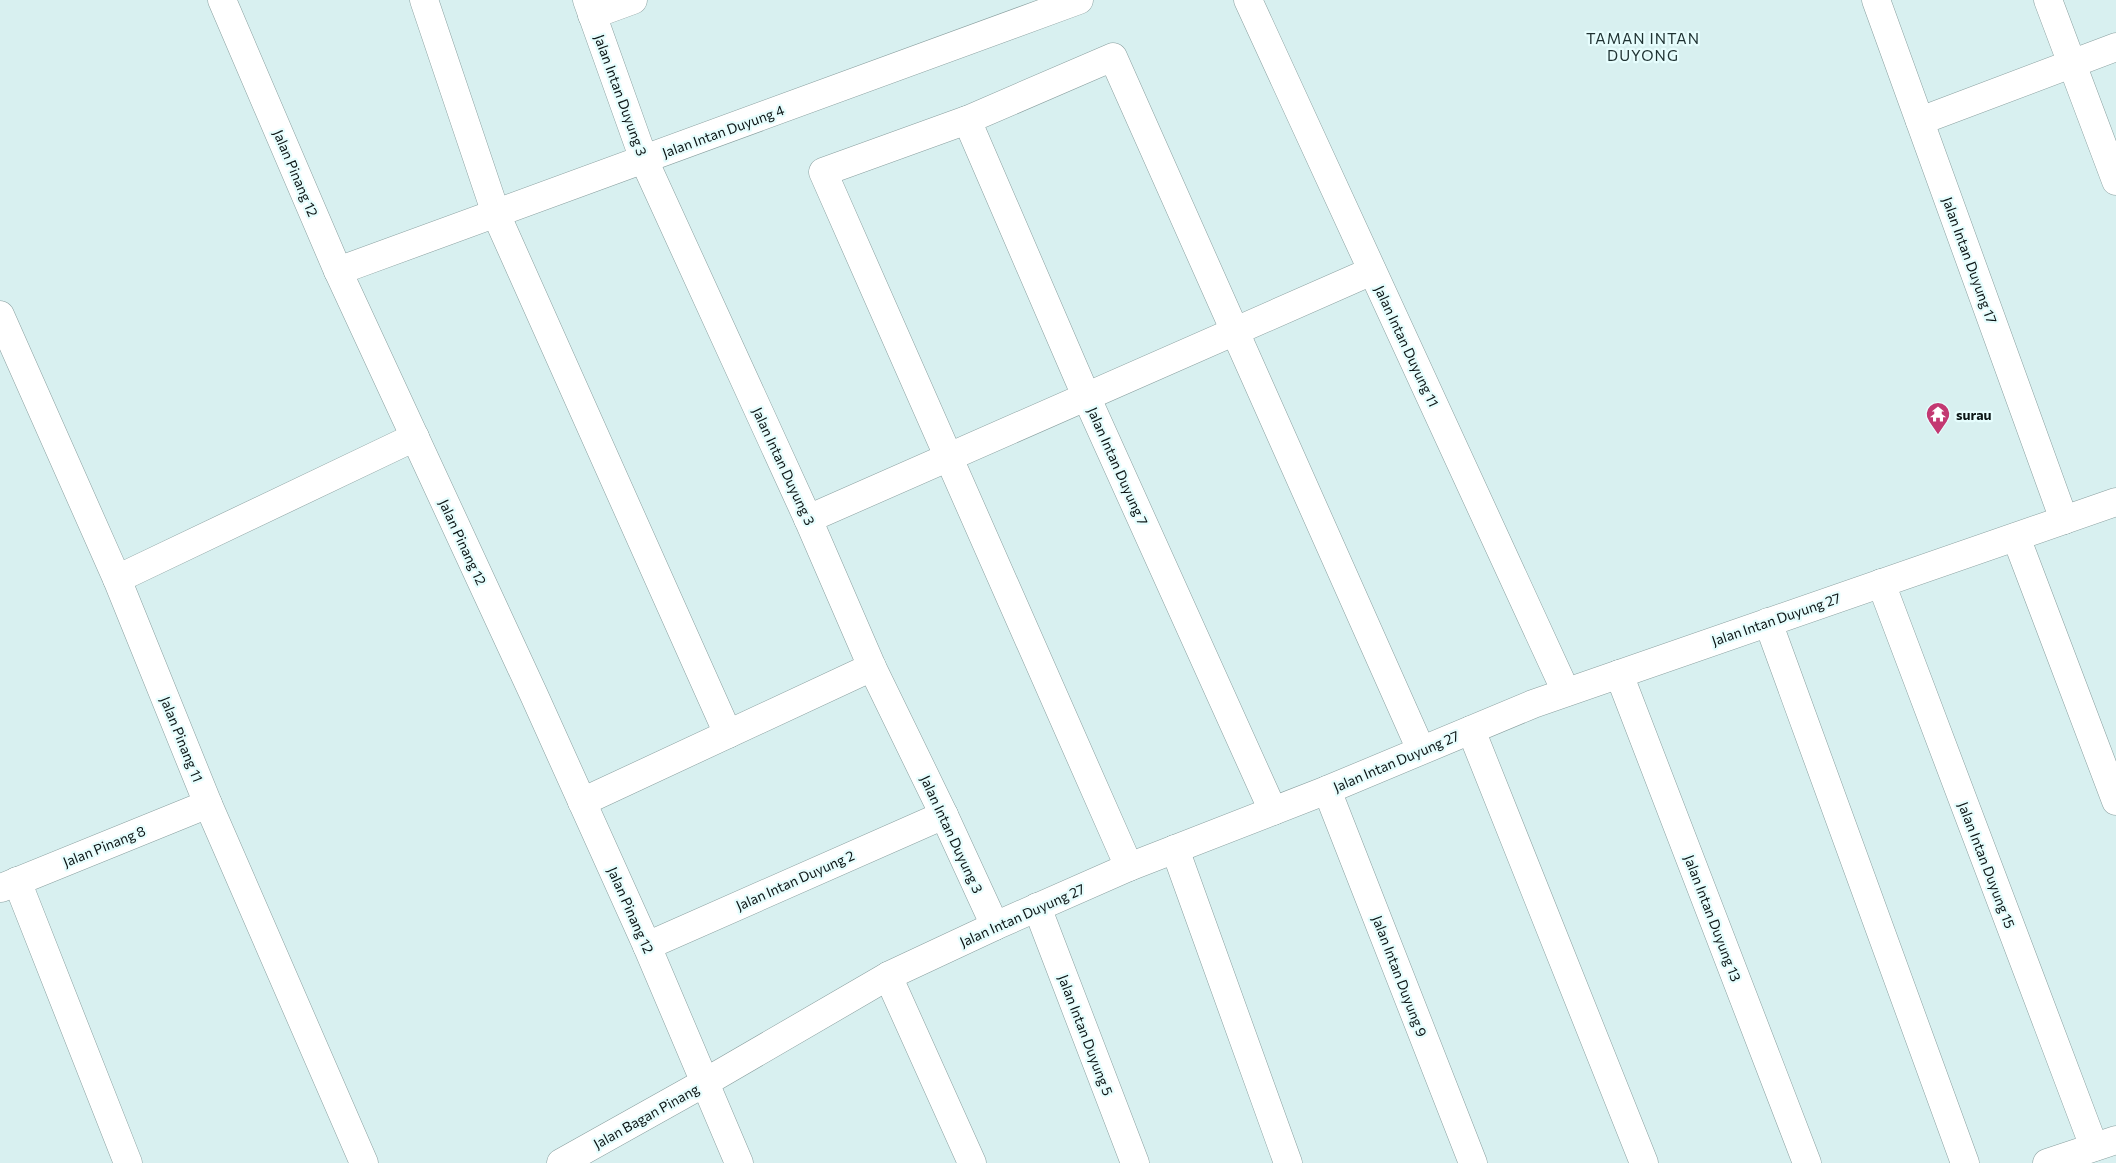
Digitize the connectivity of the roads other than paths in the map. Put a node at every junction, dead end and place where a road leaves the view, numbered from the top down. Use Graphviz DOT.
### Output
graph roads {
  1 [pos="222,0"];
  2 [pos="424,0"];
  3 [pos="633,0"];
  4 [pos="1079,0"];
  5 [pos="1248,0"];
  6 [pos="1876,0"];
  7 [pos="2048,0"];
  8 [pos="590,7"];
  9 [pos="2116,47"];
  10 [pos="2072,64"];
  11 [pos="967,120"];
  12 [pos="1920,120"];
  13 [pos="644,160"];
  14 [pos="2116,180"];
  15 [pos="496,214"];
  16 [pos="338,271"];
  17 [pos="1372,271"];
  18 [pos="0,315"];
  19 [pos="1234,330"];
  20 [pos="1086,396"];
  21 [pos="415,437"];
  22 [pos="948,457"];
  23 [pos="2116,502"];
  24 [pos="808,519"];
  25 [pos="2064,520"];
  26 [pos="2016,537"];
  27 [pos="117,579"];
  28 [pos="1881,583"];
  29 [pos="1768,622"];
  30 [pos="872,667"];
  31 [pos="1618,674"];
  32 [pos="1566,692"];
  33 [pos="1471,730"];
  34 [pos="728,734"];
  35 [pos="1421,750"];
  36 [pos="1327,790"];
  37 [pos="2116,801"];
  38 [pos="582,802"];
  39 [pos="208,804"];
  40 [pos="1273,811"];
  41 [pos="944,814"];
  42 [pos="1175,849"];
  43 [pos="1129,867"];
  44 [pos="9,885"];
  45 [pos="1037,907"];
  46 [pos="995,926"];
  47 [pos="647,946"];
  48 [pos="888,976"];
  49 [pos="704,1083"];
  50 [pos="2105,1143"];
  51 [pos="128,1163"];
  52 [pos="364,1163"];
  53 [pos="561,1163"];
  54 [pos="739,1163"];
  55 [pos="972,1163"];
  56 [pos="1135,1163"];
  57 [pos="1288,1163"];
  58 [pos="1473,1163"];
  59 [pos="1644,1163"];
  60 [pos="1807,1163"];
  61 [pos="1965,1163"];
  62 [pos="2048,1163"];
  1 -- 16 [label="street, Jalan Pinang 12"];
  2 -- 15 [label="street"];
  3 -- 8 [label="street"];
  4 -- 13 [label="street, Jalan Intan Duyung 4"];
  5 -- 17 [label="street, Jalan Intan Duyung 11"];
  6 -- 12 [label="street, Jalan Intan Duyung 17"];
  7 -- 10 [label="street"];
  8 -- 13 [label="street, Jalan Intan Duyung 3"];
  9 -- 10 [label="street"];
  10 -- 12 [label="street"];
  10 -- 14 [label="street"];
  11 -- 19 [label="street"];
  11 -- 20 [label="street, Jalan Intan Duyung 7"];
  11 -- 22 [label="street"];
  12 -- 25 [label="street, Jalan Intan Duyung 17"];
  13 -- 15 [label="street, Jalan Intan Duyung 4"];
  13 -- 24 [label="street, Jalan Intan Duyung 3"];
  15 -- 16 [label="street, Jalan Intan Duyung 4"];
  15 -- 34 [label="street"];
  16 -- 21 [label="street, Jalan Pinang 12"];
  17 -- 19 [label="street"];
  17 -- 32 [label="street, Jalan Intan Duyung 11"];
  18 -- 27 [label="street, Jalan Pinang 11"];
  19 -- 20 [label="street"];
  19 -- 35 [label="street"];
  20 -- 22 [label="street"];
  20 -- 40 [label="street, Jalan Intan Duyung 7"];
  21 -- 27 [label="street"];
  21 -- 38 [label="street, Jalan Pinang 12"];
  22 -- 24 [label="street"];
  22 -- 43 [label="street"];
  23 -- 25 [label="street, Jalan Intan Duyung 27"];
  24 -- 30 [label="street, Jalan Intan Duyung 3"];
  25 -- 26 [label="street, Jalan Intan Duyung 27"];
  26 -- 28 [label="street, Jalan Intan Duyung 27"];
  26 -- 37 [label="street"];
  27 -- 39 [label="street, Jalan Pinang 11"];
  28 -- 29 [label="street, Jalan Intan Duyung 27"];
  28 -- 50 [label="street, Jalan Intan Duyung 15"];
  29 -- 31 [label="street, Jalan Intan Duyung 27"];
  29 -- 61 [label="street"];
  30 -- 34 [label="street"];
  30 -- 41 [label="street, Jalan Intan Duyung 3"];
  31 -- 32 [label="street, Jalan Intan Duyung 27"];
  31 -- 60 [label="street, Jalan Intan Duyung 13"];
  32 -- 33 [label="street, Jalan Intan Duyung 27"];
  33 -- 35 [label="street, Jalan Intan Duyung 27"];
  33 -- 59 [label="street"];
  34 -- 38 [label="street"];
  35 -- 36 [label="street, Jalan Intan Duyung 27"];
  36 -- 40 [label="street, Jalan Intan Duyung 27"];
  36 -- 58 [label="street, Jalan Intan Duyung 9"];
  38 -- 47 [label="street, Jalan Pinang 12"];
  39 -- 44 [label="street, Jalan Pinang 8"];
  39 -- 52 [label="street, Jalan Pinang 11"];
  40 -- 42 [label="street, Jalan Intan Duyung 27"];
  41 -- 46 [label="street, Jalan Intan Duyung 3"];
  41 -- 47 [label="street, Jalan Intan Duyung 2"];
  42 -- 43 [label="street, Jalan Intan Duyung 27"];
  42 -- 57 [label="street"];
  43 -- 45 [label="street, Jalan Intan Duyung 27"];
  44 -- 51 [label="street"];
  45 -- 46 [label="street, Jalan Intan Duyung 27"];
  45 -- 56 [label="street, Jalan Intan Duyung 5"];
  46 -- 48 [label="street, Jalan Intan Duyung 27"];
  47 -- 49 [label="street, Jalan Pinang 12"];
  48 -- 49 [label="street, Jalan Intan Duyung 27"];
  48 -- 55 [label="street"];
  49 -- 53 [label="street, Jalan Bagan Pinang"];
  49 -- 54 [label="street, Jalan Pinang 12"];
  50 -- 62 [label="street"];
}
